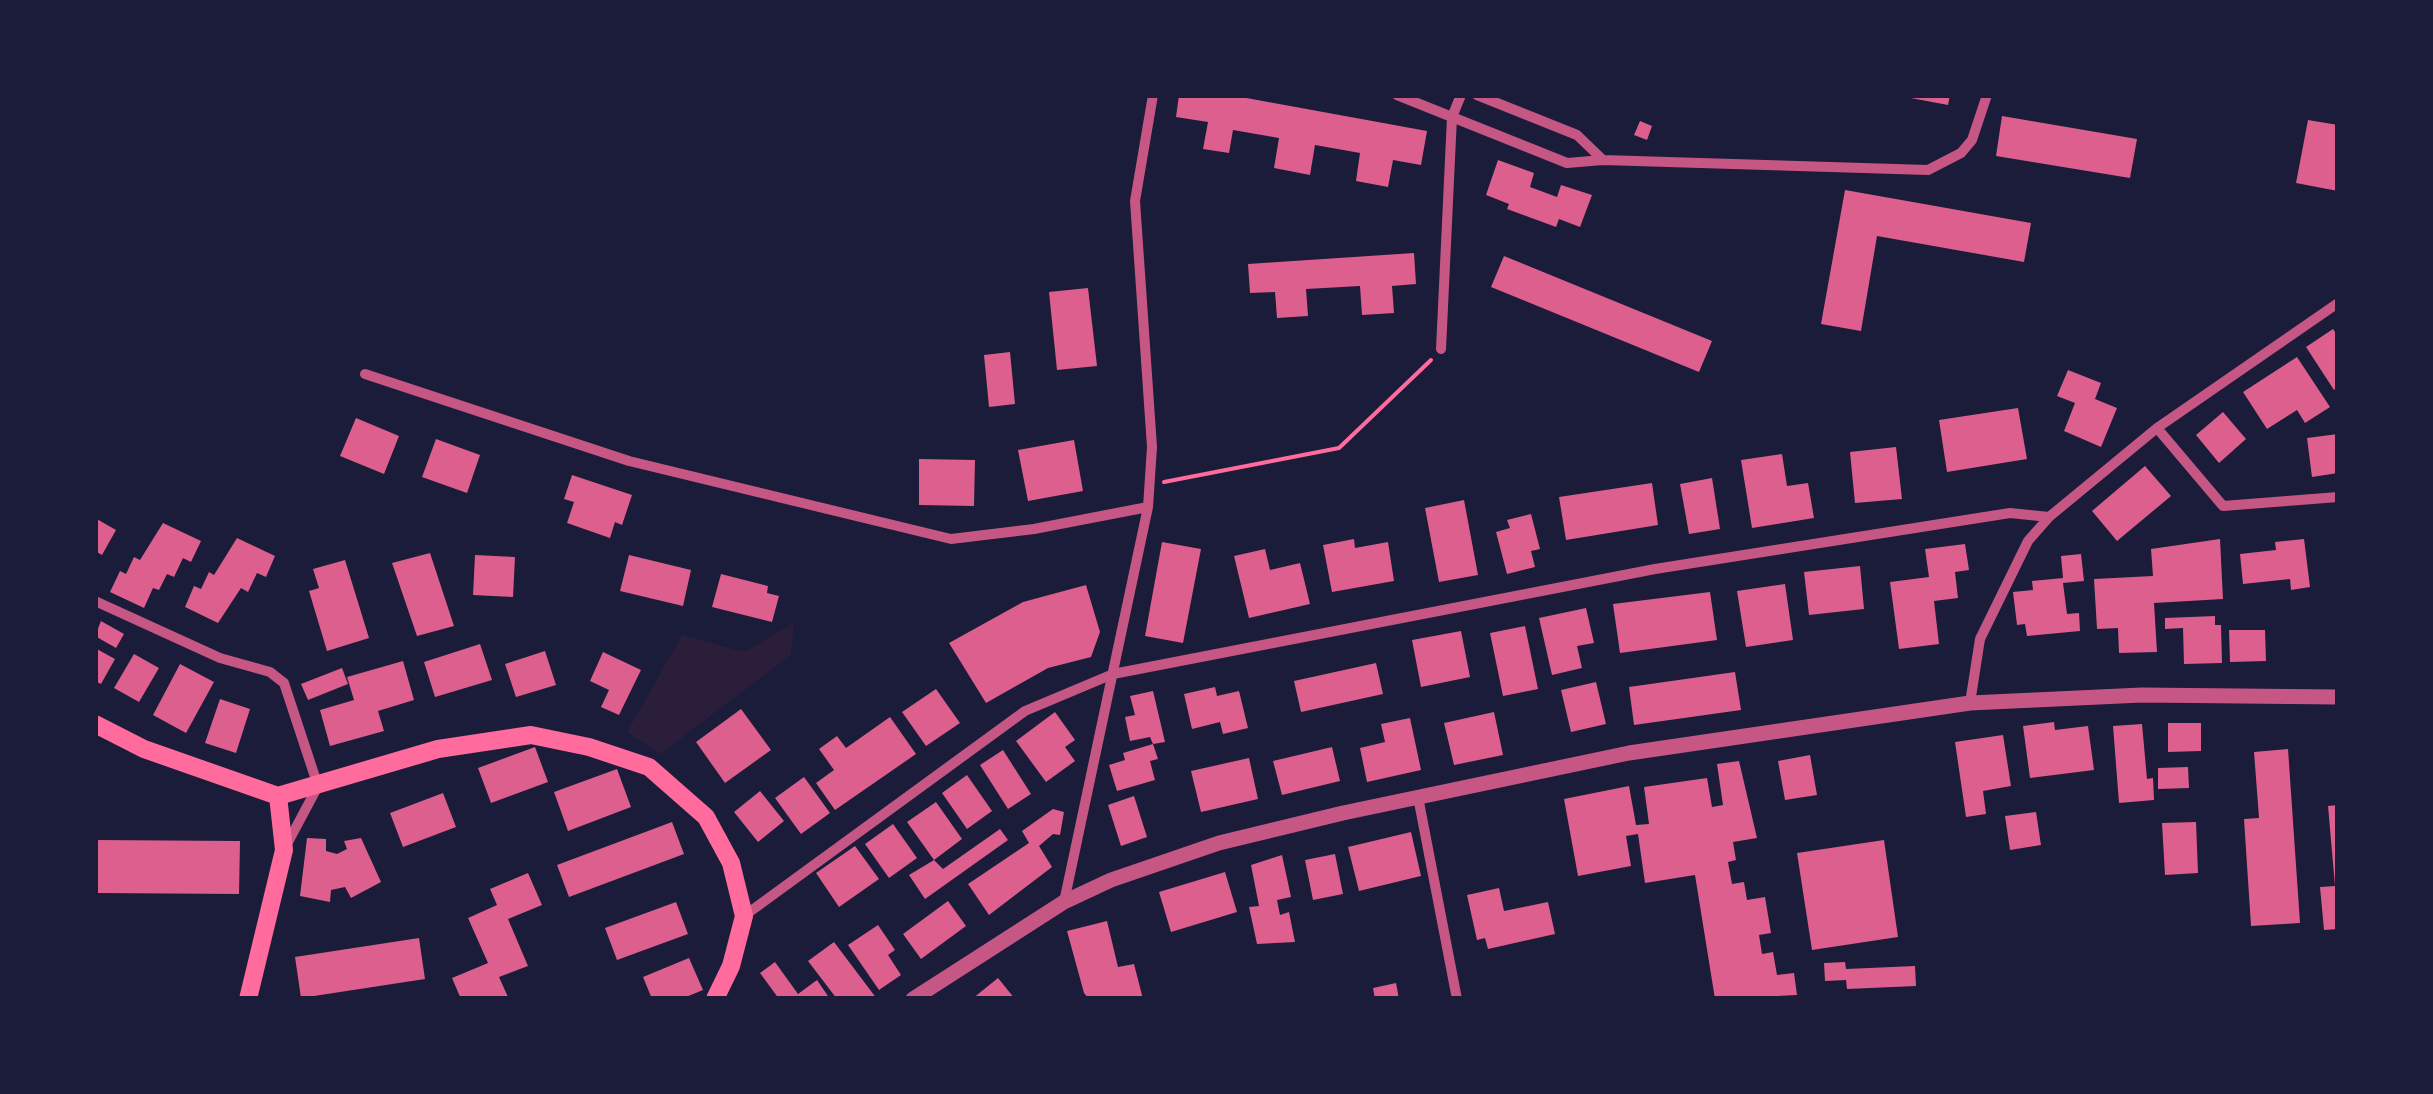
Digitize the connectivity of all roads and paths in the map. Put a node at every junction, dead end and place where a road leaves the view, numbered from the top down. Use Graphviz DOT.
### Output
graph roads {
  1 [pos="1153,95"];
  2 [pos="1398,95"];
  3 [pos="1461,95"];
  4 [pos="1477,95"];
  5 [pos="1987,95"];
  6 [pos="1452,117"];
  7 [pos="1603,160"];
  8 [pos="2338,303"];
  9 [pos="1441,349"];
  10 [pos="365,374"];
  11 [pos="2157,428"];
  12 [pos="1149,485"];
  13 [pos="2338,497"];
  14 [pos="1148,506"];
  15 [pos="2049,516"];
  16 [pos="95,601"];
  17 [pos="1113,674"];
  18 [pos="2338,697"];
  19 [pos="1970,703"];
  20 [pos="95,724"];
  21 [pos="318,786"];
  22 [pos="278,796"];
  23 [pos="1418,797"];
  24 [pos="284,850"];
  25 [pos="1064,902"];
  26 [pos="744,916"];
  27 [pos="248,999"];
  28 [pos="716,999"];
  29 [pos="913,999"];
  30 [pos="1457,999"];
  1 -- 12 [label="street"];
  2 -- 6 [label="street"];
  3 -- 6 [label="street"];
  4 -- 7 [label="street"];
  5 -- 7 [label="street"];
  6 -- 7 [label="street"];
  6 -- 9 [label="street"];
  8 -- 11 [label="street"];
  9 -- 12 [label="path"];
  10 -- 14 [label="street"];
  11 -- 13 [label="street"];
  11 -- 15 [label="street"];
  12 -- 14 [label="street"];
  14 -- 17 [label="street"];
  15 -- 17 [label="street"];
  15 -- 19 [label="street"];
  16 -- 21 [label="street"];
  17 -- 25 [label="street"];
  17 -- 26 [label="street"];
  18 -- 19 [label="street"];
  19 -- 23 [label="street"];
  20 -- 22 [label="main road"];
  21 -- 22 [label="main road"];
  21 -- 24 [label="street"];
  21 -- 26 [label="main road"];
  22 -- 24 [label="main road"];
  23 -- 25 [label="street"];
  23 -- 30 [label="street"];
  24 -- 27 [label="main road"];
  25 -- 29 [label="street"];
  26 -- 28 [label="main road"];
}
